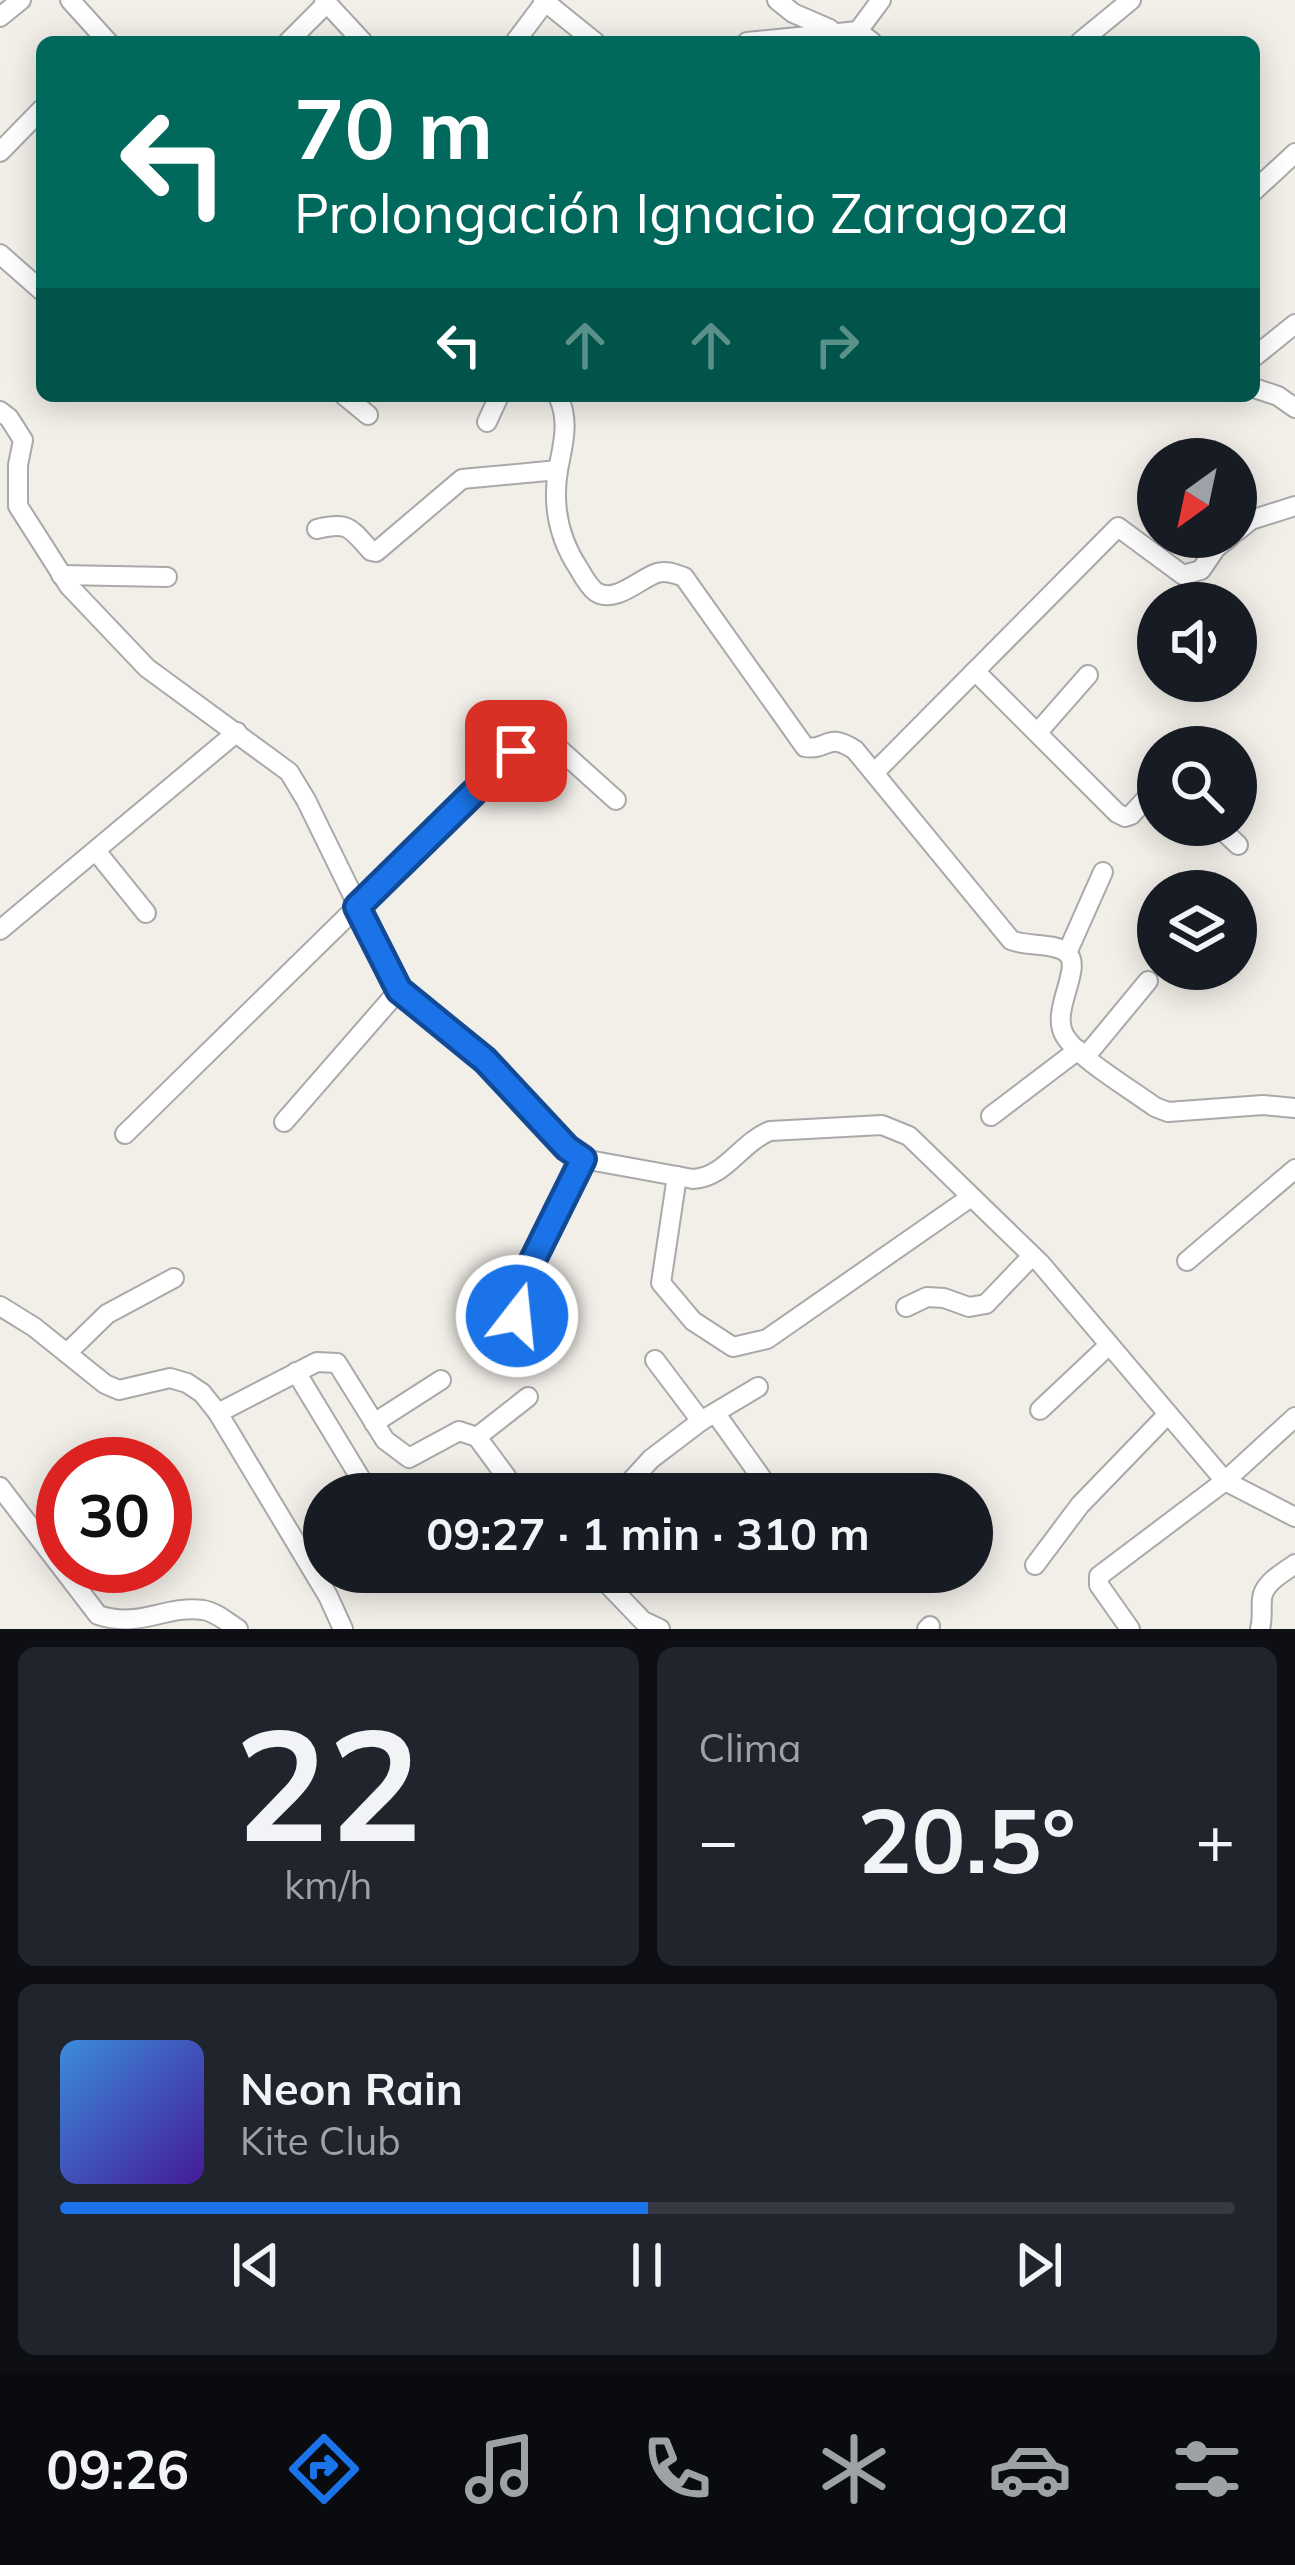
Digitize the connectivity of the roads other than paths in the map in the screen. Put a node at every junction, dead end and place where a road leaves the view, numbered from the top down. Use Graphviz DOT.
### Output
graph roads {
  1 [pos="21,0"];
  2 [pos="70,0"];
  3 [pos="777,0"];
  4 [pos="881,0"];
  5 [pos="1131,0"];
  6 [pos="544,1"];
  7 [pos="325,2"];
  8 [pos="0,17"];
  9 [pos="835,31"];
  10 [pos="103,36"];
  11 [pos="294,36"];
  12 [pos="357,36"];
  13 [pos="519,36"];
  14 [pos="588,36"];
  15 [pos="795,36"];
  16 [pos="865,36"];
  17 [pos="1087,36"];
  18 [pos="36,115"];
  19 [pos="28,124"];
  20 [pos="36,135"];
  21 [pos="0,152"];
  22 [pos="1295,153"];
  23 [pos="1260,185"];
  24 [pos="0,254"];
  25 [pos="36,286"];
  26 [pos="1295,324"];
  27 [pos="1260,352"];
  28 [pos="1260,390"];
  29 [pos="352,402"];
  30 [pos="496,402"];
  31 [pos="560,402"];
  32 [pos="1295,409"];
  33 [pos="0,411"];
  34 [pos="368,415"];
  35 [pos="487,422"];
  36 [pos="558,470"];
  37 [pos="18,506"];
  38 [pos="1295,506"];
  39 [pos="0,518"];
  40 [pos="1257,518"];
  41 [pos="317,529"];
  42 [pos="1137,541"];
  43 [pos="1160,558"];
  44 [pos="1209,558"];
  45 [pos="61,575"];
  46 [pos="167,577"];
  47 [pos="975,671"];
  48 [pos="1088,675"];
  49 [pos="1038,731"];
  50 [pos="237,732"];
  51 [pos="874,773"];
  52 [pos="616,800"];
  53 [pos="1137,809"];
  54 [pos="96,850"];
  55 [pos="1103,872"];
  56 [pos="357,907"];
  57 [pos="146,914"];
  58 [pos="0,930"];
  59 [pos="1066,953"];
  60 [pos="399,990"];
  61 [pos="1140,990"];
  62 [pos="1082,1053"];
  63 [pos="1295,1108"];
  64 [pos="991,1116"];
  65 [pos="284,1122"];
  66 [pos="125,1134"];
  67 [pos="583,1159"];
  68 [pos="1295,1169"];
  69 [pos="677,1176"];
  70 [pos="971,1196"];
  71 [pos="1032,1256"];
  72 [pos="1187,1261"];
  73 [pos="174,1278"];
  74 [pos="0,1306"];
  75 [pos="906,1307"];
  76 [pos="517,1316"];
  77 [pos="1109,1345"];
  78 [pos="67,1353"];
  79 [pos="655,1360"];
  80 [pos="296,1372"];
  81 [pos="441,1380"];
  82 [pos="758,1387"];
  83 [pos="528,1397"];
  84 [pos="1040,1410"];
  85 [pos="218,1413"];
  86 [pos="1168,1414"];
  87 [pos="708,1417"];
  88 [pos="1295,1417"];
  89 [pos="374,1423"];
  90 [pos="477,1437"];
  91 [pos="358,1473"];
  92 [pos="504,1473"];
  93 [pos="638,1473"];
  94 [pos="755,1473"];
  95 [pos="1225,1481"];
  96 [pos="0,1487"];
  97 [pos="1295,1517"];
  98 [pos="1295,1564"];
  99 [pos="1035,1565"];
  100 [pos="616,1593"];
  101 [pos="647,1626"];
  102 [pos="144,1627"];
  103 [pos="238,1629"];
  104 [pos="343,1629"];
  105 [pos="1130,1629"];
  106 [pos="1260,1629"];
  1 -- 8 [label="street"];
  2 -- 10 [label="street"];
  3 -- 9 [label="street"];
  4 -- 16 [label="street"];
  5 -- 17 [label="street"];
  6 -- 13 [label="street"];
  6 -- 14 [label="street"];
  7 -- 11 [label="street"];
  7 -- 12 [label="street"];
  9 -- 15 [label="street"];
  9 -- 16 [label="street"];
  18 -- 19 [label="street"];
  19 -- 20 [label="street"];
  19 -- 21 [label="street"];
  22 -- 23 [label="street"];
  24 -- 25 [label="street"];
  26 -- 27 [label="street"];
  28 -- 32 [label="street"];
  29 -- 34 [label="street"];
  30 -- 35 [label="street"];
  31 -- 36 [label="street"];
  33 -- 37 [label="street"];
  36 -- 41 [label="street"];
  36 -- 51 [label="street"];
  37 -- 39 [label="street"];
  37 -- 45 [label="street"];
  38 -- 40 [label="street"];
  42 -- 47 [label="street"];
  43 -- 44 [label="street"];
  45 -- 46 [label="street"];
  45 -- 50 [label="street"];
  47 -- 49 [label="street"];
  47 -- 51 [label="street"];
  48 -- 49 [label="street"];
  49 -- 53 [label="street"];
  50 -- 54 [label="street"];
  50 -- 56 [label="street"];
  51 -- 59 [label="street"];
  52 -- 56 [label="street"];
  54 -- 57 [label="street"];
  54 -- 58 [label="street"];
  55 -- 59 [label="street"];
  56 -- 60 [label="street"];
  56 -- 66 [label="street"];
  59 -- 62 [label="street"];
  60 -- 65 [label="street"];
  60 -- 67 [label="street"];
  61 -- 62 [label="street"];
  62 -- 63 [label="street"];
  62 -- 64 [label="street"];
  67 -- 69 [label="street"];
  67 -- 76 [label="street"];
  68 -- 72 [label="street"];
  69 -- 70 [label="street"];
  69 -- 70 [label="street"];
  70 -- 71 [label="street"];
  71 -- 75 [label="street"];
  71 -- 77 [label="street"];
  73 -- 78 [label="street"];
  74 -- 78 [label="street"];
  77 -- 84 [label="street"];
  77 -- 86 [label="street"];
  78 -- 85 [label="street"];
  79 -- 87 [label="street"];
  80 -- 85 [label="street"];
  80 -- 89 [label="street"];
  80 -- 91 [label="street"];
  81 -- 89 [label="street"];
  82 -- 87 [label="street"];
  83 -- 90 [label="street"];
  85 -- 104 [label="street"];
  86 -- 95 [label="street"];
  86 -- 99 [label="street"];
  87 -- 93 [label="street"];
  87 -- 94 [label="street"];
  88 -- 95 [label="street"];
  89 -- 90 [label="street"];
  90 -- 92 [label="street"];
  95 -- 97 [label="street"];
  95 -- 105 [label="street"];
  96 -- 102 [label="street"];
  98 -- 106 [label="street"];
  100 -- 101 [label="street"];
  102 -- 103 [label="street"];
}
